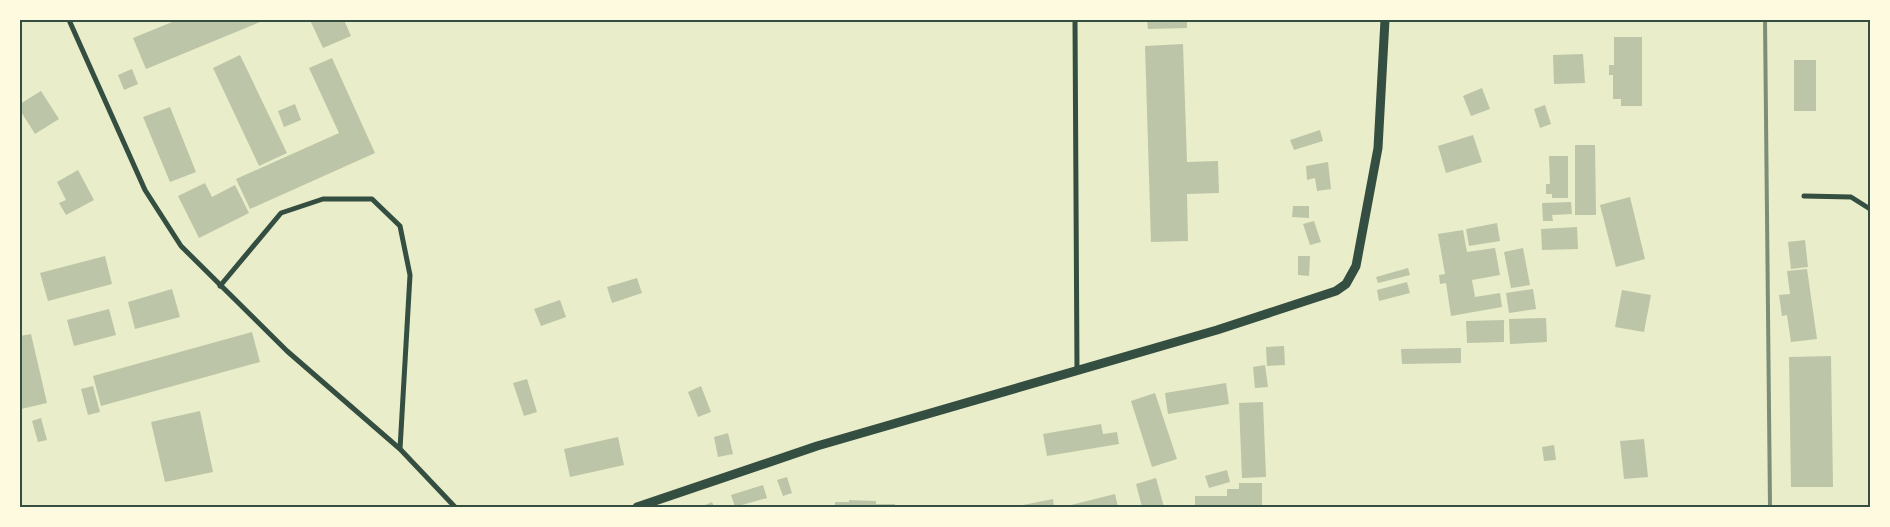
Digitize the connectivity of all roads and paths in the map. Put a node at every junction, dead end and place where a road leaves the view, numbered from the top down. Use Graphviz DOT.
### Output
graph roads {
  1 [pos="69,20"];
  2 [pos="1074,20"];
  3 [pos="1385,20"];
  4 [pos="1804,196"];
  5 [pos="1870,208"];
  6 [pos="220,286"];
  7 [pos="1077,370"];
  8 [pos="400,449"];
  9 [pos="455,507"];
  10 [pos="637,507"];
  1 -- 6 [label="street"];
  2 -- 7 [label="street"];
  3 -- 7 [label="street"];
  4 -- 5 [label="street"];
  6 -- 8 [label="street"];
  6 -- 8 [label="street"];
  7 -- 10 [label="street"];
  8 -- 9 [label="street"];
}
